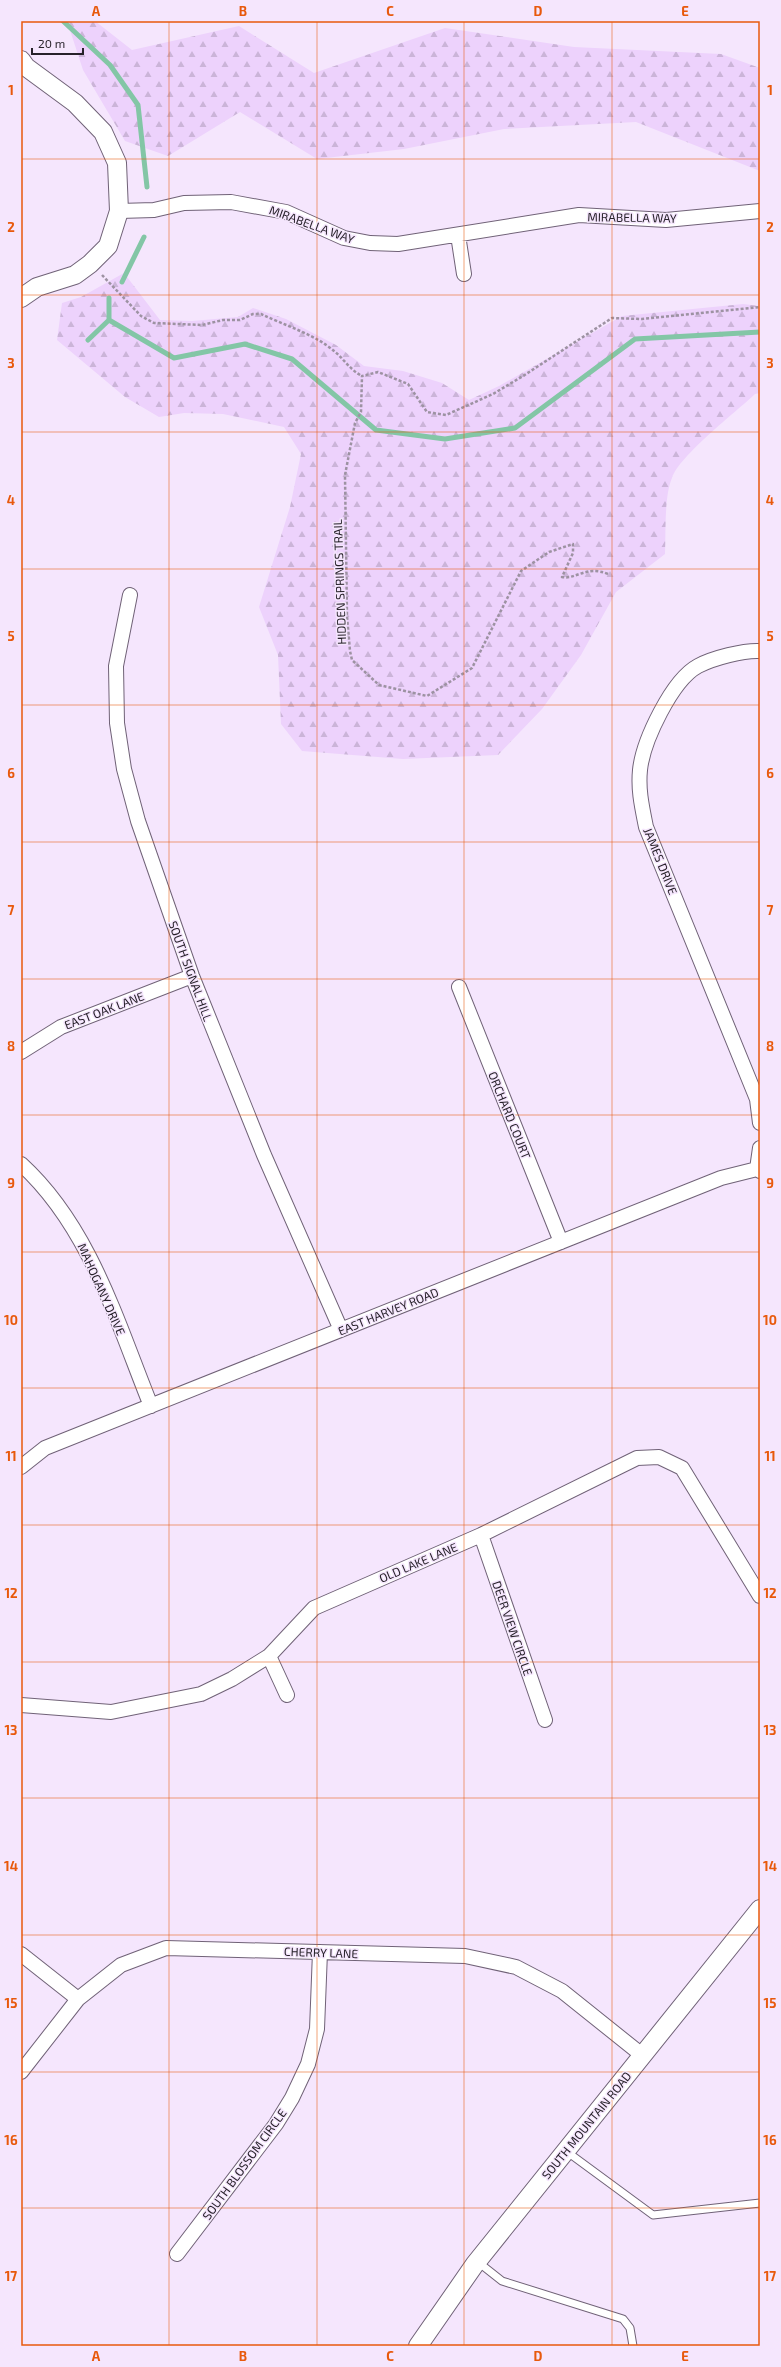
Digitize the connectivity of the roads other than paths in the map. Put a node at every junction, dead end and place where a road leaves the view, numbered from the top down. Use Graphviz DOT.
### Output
graph roads {
  1 [pos="21,60"];
  2 [pos="119,211"];
  3 [pos="760,211"];
  4 [pos="458,235"];
  5 [pos="464,274"];
  6 [pos="21,298"];
  7 [pos="130,595"];
  8 [pos="760,651"];
  9 [pos="192,976"];
  10 [pos="459,987"];
  11 [pos="21,1052"];
  12 [pos="760,1123"];
  13 [pos="760,1148"];
  14 [pos="21,1164"];
  15 [pos="758,1170"];
  16 [pos="561,1242"];
  17 [pos="341,1330"];
  18 [pos="151,1406"];
  19 [pos="21,1467"];
  20 [pos="481,1536"];
  21 [pos="760,1596"];
  22 [pos="269,1656"];
  23 [pos="287,1695"];
  24 [pos="21,1705"];
  25 [pos="545,1720"];
  26 [pos="760,1909"];
  27 [pos="320,1952"];
  28 [pos="21,1954"];
  29 [pos="78,1999"];
  30 [pos="642,2055"];
  31 [pos="21,2072"];
  32 [pos="566,2152"];
  33 [pos="760,2202"];
  34 [pos="177,2254"];
  35 [pos="477,2261"];
  36 [pos="418,2346"];
  37 [pos="633,2346"];
  1 -- 2 [label="street"];
  2 -- 4 [label="street, MIRABELLA WAY"];
  2 -- 6 [label="street"];
  3 -- 4 [label="street, MIRABELLA WAY"];
  4 -- 5 [label="street"];
  7 -- 9 [label="street, SOUTH SIGNAL HILL"];
  8 -- 12 [label="street, JAMES DRIVE"];
  9 -- 11 [label="street, EAST OAK LANE"];
  9 -- 17 [label="street, SOUTH SIGNAL HILL"];
  10 -- 16 [label="street, ORCHARD COURT"];
  13 -- 15 [label="street"];
  14 -- 18 [label="street, MAHOGANY DRIVE"];
  15 -- 16 [label="street, EAST HARVEY ROAD"];
  16 -- 17 [label="street, EAST HARVEY ROAD"];
  17 -- 18 [label="street, EAST HARVEY ROAD"];
  18 -- 19 [label="street, EAST HARVEY ROAD"];
  20 -- 21 [label="street, OLD LAKE LANE"];
  20 -- 22 [label="street, OLD LAKE LANE"];
  20 -- 25 [label="street, DEER VIEW CIRCLE"];
  22 -- 23 [label="street"];
  22 -- 24 [label="street, OLD LAKE LANE"];
  26 -- 30 [label="street, SOUTH MOUNTAIN ROAD"];
  27 -- 29 [label="street, CHERRY LANE"];
  27 -- 30 [label="street, CHERRY LANE"];
  27 -- 34 [label="street, SOUTH BLOSSOM CIRCLE"];
  28 -- 29 [label="street"];
  29 -- 31 [label="street, CHERRY LANE"];
  30 -- 32 [label="street, SOUTH MOUNTAIN ROAD"];
  32 -- 33 [label="lane"];
  32 -- 35 [label="street, SOUTH MOUNTAIN ROAD"];
  35 -- 36 [label="street, SOUTH MOUNTAIN ROAD"];
  35 -- 37 [label="lane"];
}
